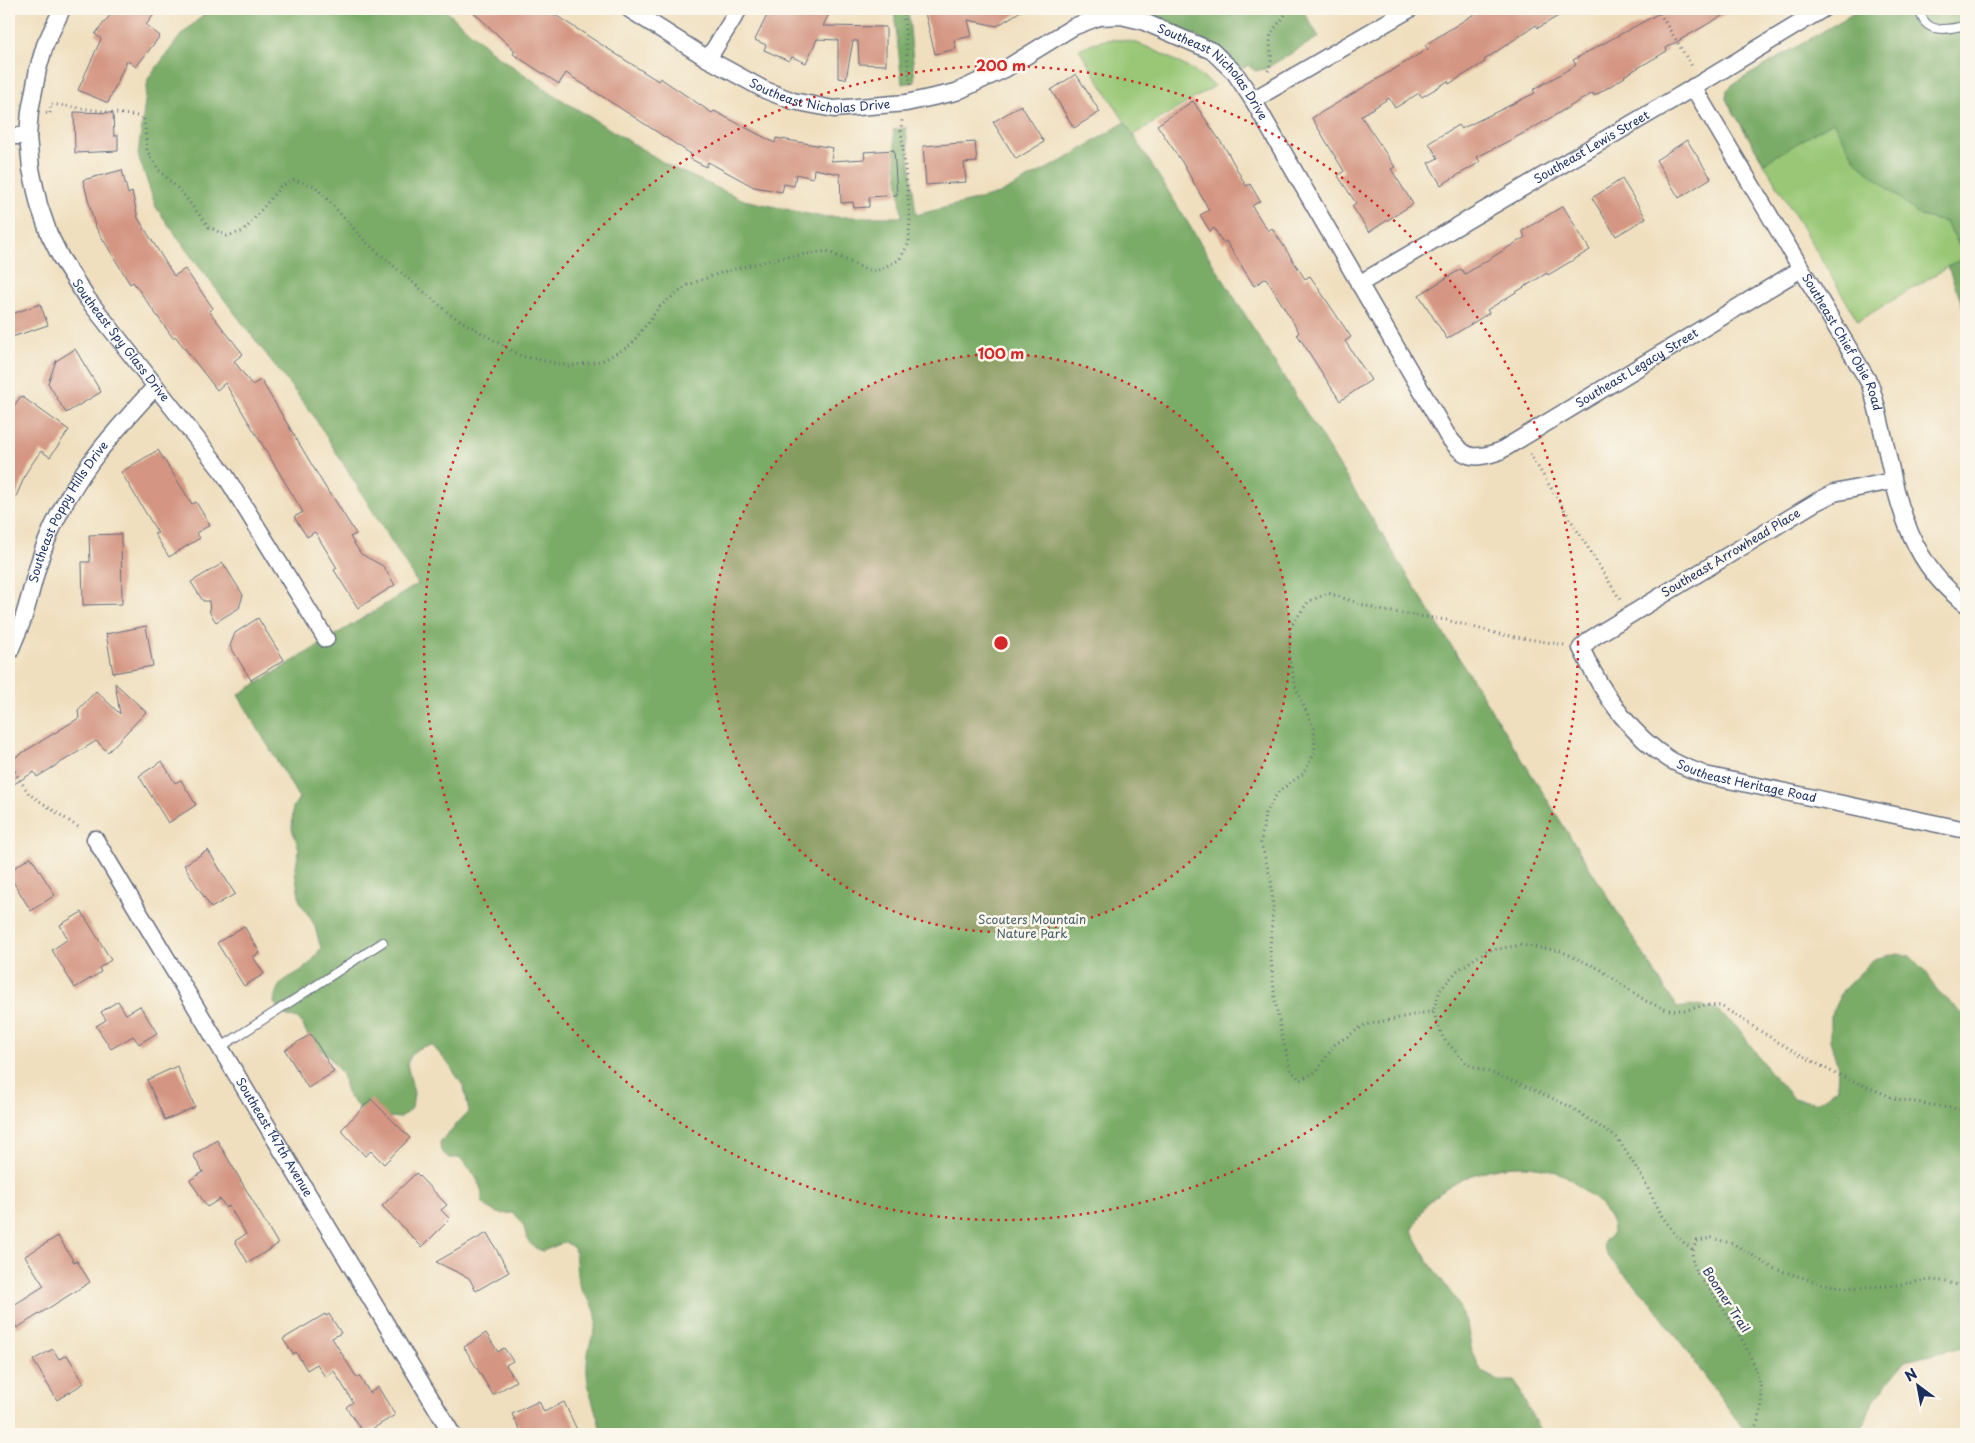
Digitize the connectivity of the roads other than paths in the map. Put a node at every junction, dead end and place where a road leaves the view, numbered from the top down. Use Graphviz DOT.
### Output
graph roads {
  1 [pos="62,9"];
  2 [pos="629,9"];
  3 [pos="739,9"];
  4 [pos="1410,9"];
  5 [pos="1823,9"];
  6 [pos="1920,9"];
  7 [pos="1966,25"];
  8 [pos="708,58"];
  9 [pos="1697,85"];
  10 [pos="1253,100"];
  11 [pos="9,136"];
  12 [pos="28,136"];
  13 [pos="1801,269"];
  14 [pos="1359,284"];
  15 [pos="155,387"];
  16 [pos="1468,457"];
  17 [pos="1892,481"];
  18 [pos="1966,604"];
  19 [pos="326,639"];
  20 [pos="1581,648"];
  21 [pos="9,653"];
  22 [pos="1966,830"];
  23 [pos="95,839"];
  24 [pos="383,942"];
  25 [pos="221,1047"];
  26 [pos="452,1434"];
  1 -- 12 [label="street, Southeast Spy Glass Drive"];
  2 -- 8 [label="street, Southeast Nicholas Drive"];
  3 -- 8 [label="street"];
  4 -- 10 [label="street"];
  5 -- 9 [label="street, Southeast Lewis Street"];
  6 -- 7 [label="lane"];
  8 -- 10 [label="street, Southeast Nicholas Drive"];
  9 -- 13 [label="street, Southeast Chief Obie Road"];
  9 -- 14 [label="street, Southeast Lewis Street"];
  10 -- 14 [label="street, Southeast Nicholas Drive"];
  11 -- 12 [label="street"];
  12 -- 15 [label="street, Southeast Spy Glass Drive"];
  13 -- 16 [label="street, Southeast Legacy Street"];
  13 -- 17 [label="street, Southeast Chief Obie Road"];
  14 -- 16 [label="street, Southeast Nicholas Drive"];
  15 -- 19 [label="street, Southeast Spy Glass Drive"];
  15 -- 21 [label="street, Southeast Poppy Hills Drive"];
  17 -- 18 [label="street, Southeast Chief Obie Road"];
  17 -- 20 [label="street, Southeast Arrowhead Place"];
  20 -- 22 [label="street, Southeast Heritage Road"];
  23 -- 25 [label="street, Southeast 147th Avenue"];
  24 -- 25 [label="lane"];
  25 -- 26 [label="street, Southeast 147th Avenue"];
}
